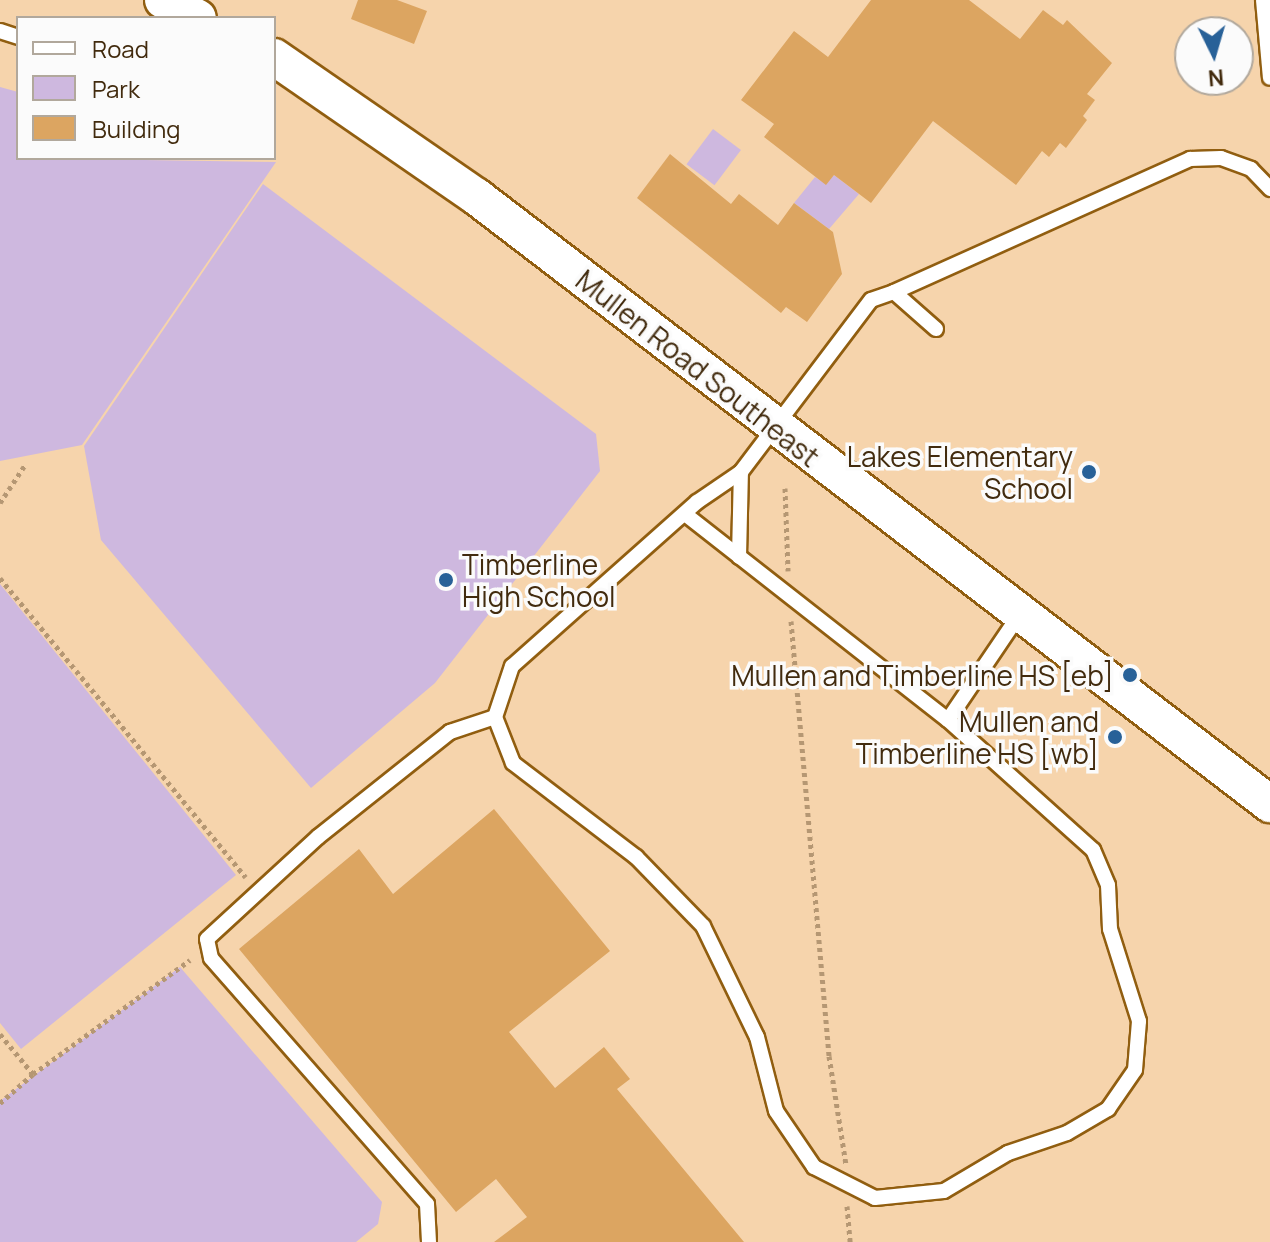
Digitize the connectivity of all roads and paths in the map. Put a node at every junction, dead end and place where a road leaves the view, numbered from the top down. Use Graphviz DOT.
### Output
graph roads {
  1 [pos="1263,0"];
  2 [pos="276,58"];
  3 [pos="1270,78"];
  4 [pos="1270,189"];
  5 [pos="894,292"];
  6 [pos="936,329"];
  7 [pos="776,430"];
  8 [pos="25,465"];
  9 [pos="741,472"];
  10 [pos="785,488"];
  11 [pos="0,503"];
  12 [pos="685,514"];
  13 [pos="739,557"];
  14 [pos="0,578"];
  15 [pos="789,597"];
  16 [pos="1020,614"];
  17 [pos="495,717"];
  18 [pos="948,720"];
  19 [pos="1267,792"];
  20 [pos="257,890"];
  21 [pos="209,946"];
  22 [pos="0,1034"];
  23 [pos="33,1074"];
  24 [pos="0,1103"];
  25 [pos="845,1183"];
  26 [pos="429,1242"];
  27 [pos="850,1242"];
  1 -- 3 [label="lane"];
  2 -- 7 [label="street, Mullen Road Southeast"];
  4 -- 5 [label="lane"];
  5 -- 6 [label="lane"];
  5 -- 7 [label="lane"];
  7 -- 9 [label="lane"];
  7 -- 16 [label="street, Mullen Road Southeast"];
  8 -- 11 [label="path"];
  9 -- 12 [label="lane"];
  9 -- 13 [label="lane"];
  10 -- 15 [label="path"];
  12 -- 13 [label="lane"];
  12 -- 17 [label="lane"];
  13 -- 15 [label="lane"];
  14 -- 20 [label="path"];
  15 -- 18 [label="lane"];
  15 -- 25 [label="path"];
  16 -- 18 [label="lane"];
  16 -- 19 [label="street, Mullen Road Southeast"];
  17 -- 20 [label="lane"];
  17 -- 25 [label="lane"];
  18 -- 25 [label="lane"];
  20 -- 21 [label="lane"];
  21 -- 23 [label="path"];
  21 -- 26 [label="lane"];
  22 -- 23 [label="path"];
  23 -- 24 [label="path"];
  25 -- 27 [label="path"];
}
